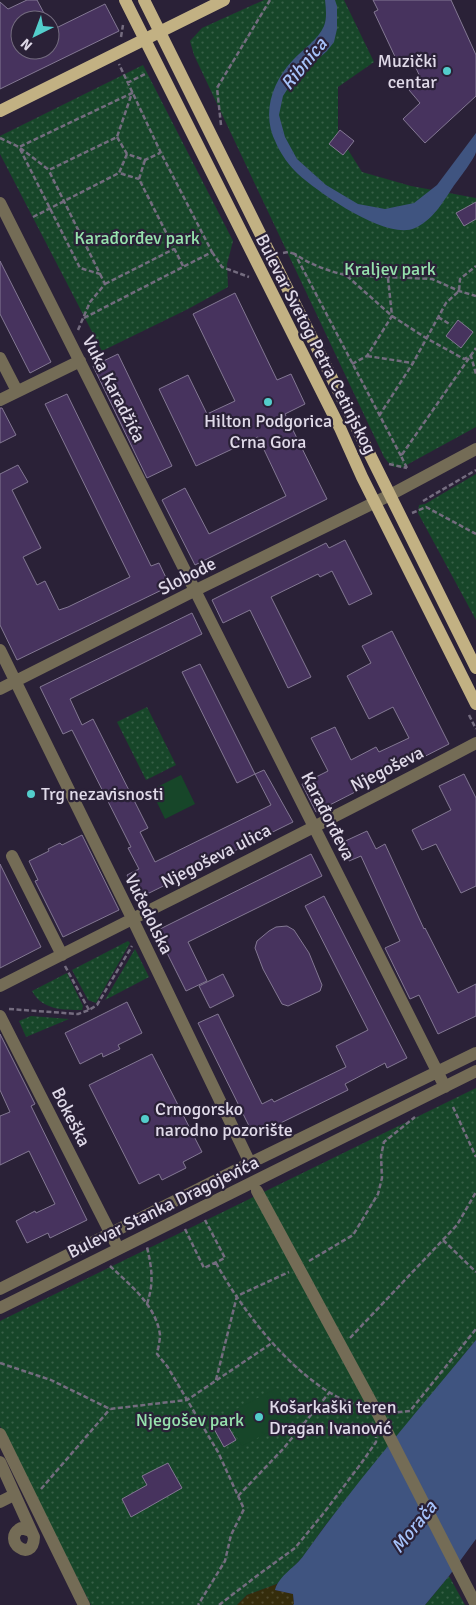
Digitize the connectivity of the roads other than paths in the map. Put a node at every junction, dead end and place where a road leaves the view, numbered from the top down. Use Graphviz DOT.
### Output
graph roads {
  1 [pos="125,0"];
  2 [pos="144,0"];
  3 [pos="224,0"];
  4 [pos="160,32"];
  5 [pos="144,40"];
  6 [pos="0,112"];
  7 [pos="0,203"];
  8 [pos="0,358"];
  9 [pos="80,361"];
  10 [pos="17,391"];
  11 [pos="0,400"];
  12 [pos="476,449"];
  13 [pos="390,495"];
  14 [pos="376,503"];
  15 [pos="196,590"];
  16 [pos="1,655"];
  17 [pos="476,668"];
  18 [pos="16,681"];
  19 [pos="0,689"];
  20 [pos="476,704"];
  21 [pos="476,743"];
  22 [pos="314,826"];
  23 [pos="12,856"];
  24 [pos="132,918"];
  25 [pos="61,955"];
  26 [pos="0,986"];
  27 [pos="0,1016"];
  28 [pos="476,1053"];
  29 [pos="476,1071"];
  30 [pos="437,1072"];
  31 [pos="445,1087"];
  32 [pos="250,1163"];
  33 [pos="257,1191"];
  34 [pos="111,1234"];
  35 [pos="118,1249"];
  36 [pos="0,1289"];
  37 [pos="0,1308"];
  38 [pos="0,1434"];
  39 [pos="0,1462"];
  40 [pos="16,1500"];
  41 [pos="0,1502"];
  42 [pos="31,1531"];
  43 [pos="15,1532"];
  44 [pos="474,1601"];
  45 [pos="84,1605"];
  1 -- 5 [label="main road, Bulevar Svetog Petra Cetinjskog"];
  2 -- 4 [label="main road, Bulevar Svetog Petra Cetinjskog"];
  3 -- 4 [label="main road"];
  4 -- 5 [label="main road"];
  4 -- 13 [label="main road, Bulevar Svetog Petra Cetinjskog"];
  5 -- 6 [label="main road"];
  5 -- 14 [label="main road, Bulevar Svetog Petra Cetinjskog"];
  7 -- 9 [label="street, Vuka Karadžića"];
  8 -- 10 [label="street"];
  9 -- 10 [label="street"];
  9 -- 15 [label="street, Vuka Karadžića"];
  10 -- 11 [label="street"];
  12 -- 13 [label="street, Slobode"];
  13 -- 14 [label="street, Slobode"];
  13 -- 17 [label="main road, Bulevar Svetog Petra Cetinjskog"];
  14 -- 15 [label="street, Slobode"];
  14 -- 20 [label="main road, Bulevar Svetog Petra Cetinjskog"];
  15 -- 18 [label="street, Slobode"];
  15 -- 22 [label="street, Karađorđeva"];
  16 -- 18 [label="street, Vučedolska"];
  18 -- 19 [label="street, Slobode"];
  18 -- 24 [label="street, Vučedolska"];
  21 -- 22 [label="street, Njegoševa"];
  22 -- 24 [label="street, Njegoševa ulica"];
  22 -- 30 [label="street, Karađorđeva"];
  23 -- 25 [label="street"];
  24 -- 25 [label="street, Njegoševa ulica"];
  24 -- 32 [label="street, Vučedolska"];
  25 -- 26 [label="street, Njegoševa ulica"];
  27 -- 34 [label="street, Bokeška"];
  28 -- 30 [label="street, Bulevar Stanka Dragojevića"];
  29 -- 31 [label="street, Bulevar Stanka Dragojevića"];
  30 -- 31 [label="street, Karađorđeva"];
  30 -- 32 [label="street, Bulevar Stanka Dragojevića"];
  31 -- 35 [label="street, Bulevar Stanka Dragojevića"];
  32 -- 34 [label="street, Bulevar Stanka Dragojevića"];
  33 -- 44 [label="street"];
  34 -- 35 [label="street, Bokeška"];
  34 -- 36 [label="street, Bulevar Stanka Dragojevića"];
  35 -- 37 [label="street, Bulevar Stanka Dragojevića"];
  38 -- 45 [label="street"];
  39 -- 40 [label="street"];
  40 -- 41 [label="street"];
  40 -- 42 [label="street"];
  40 -- 43 [label="street"];
  42 -- 43 [label="street"];
  42 -- 43 [label="street"];
}
